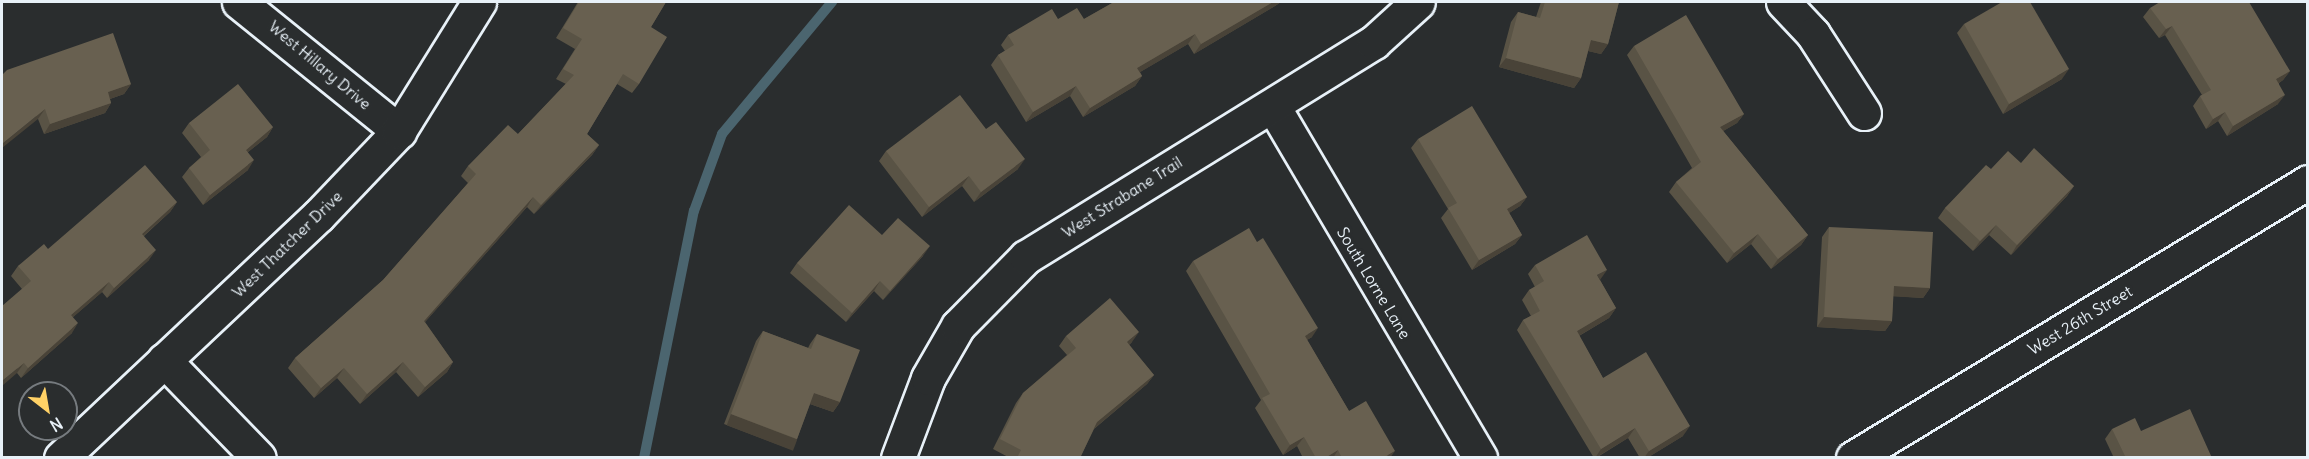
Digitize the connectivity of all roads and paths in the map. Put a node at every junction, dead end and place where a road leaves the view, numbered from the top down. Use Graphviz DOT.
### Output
graph roads {
  1 [pos="239,2"];
  2 [pos="479,2"];
  3 [pos="1418,2"];
  4 [pos="1783,2"];
  5 [pos="1273,106"];
  6 [pos="1864,113"];
  7 [pos="399,131"];
  8 [pos="2307,182"];
  9 [pos="164,360"];
  10 [pos="61,458"];
  11 [pos="259,458"];
  12 [pos="898,458"];
  13 [pos="1480,458"];
  14 [pos="1853,458"];
  1 -- 7 [label="street, West Hillary Drive"];
  2 -- 7 [label="street, West Thatcher Drive"];
  3 -- 5 [label="street, West Strabane Trail"];
  4 -- 6 [label="street"];
  5 -- 12 [label="street, West Strabane Trail"];
  5 -- 13 [label="street, South Lorne Lane"];
  7 -- 9 [label="street, West Thatcher Drive"];
  8 -- 14 [label="street, West 26th Street"];
  9 -- 10 [label="street, West Thatcher Drive"];
  9 -- 11 [label="street"];
}
